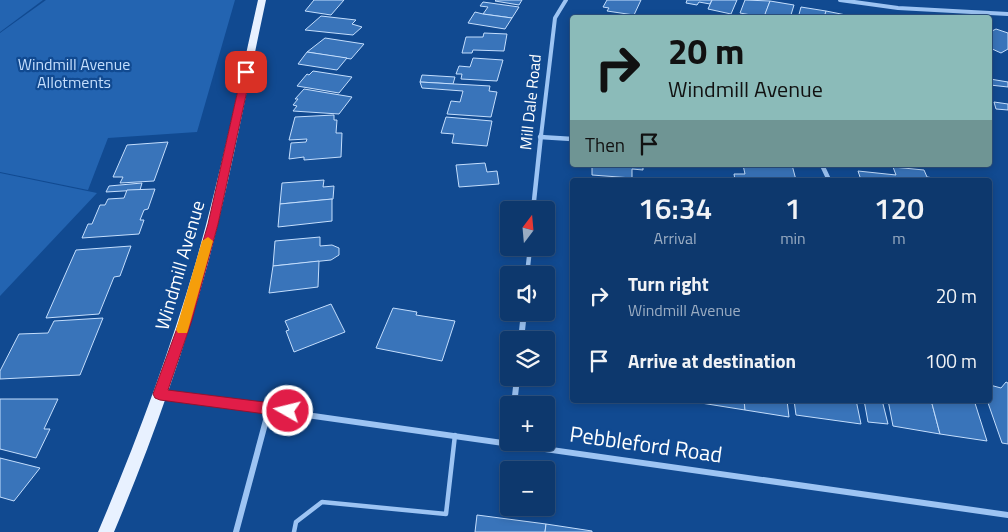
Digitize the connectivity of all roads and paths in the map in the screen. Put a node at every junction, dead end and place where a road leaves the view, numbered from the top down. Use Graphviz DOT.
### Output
graph roads {
  1 [pos="262,0"];
  2 [pos="566,0"];
  3 [pos="840,0"];
  4 [pos="1008,14"];
  5 [pos="540,137"];
  6 [pos="570,139"];
  7 [pos="534,201"];
  8 [pos="160,394"];
  9 [pos="270,409"];
  10 [pos="455,435"];
  11 [pos="500,442"];
  12 [pos="555,450"];
  13 [pos="1008,515"];
  14 [pos="106,532"];
  15 [pos="236,532"];
  16 [pos="294,532"];
  1 -- 8 [label="main road, Windmill Avenue"];
  2 -- 5 [label="street, Mill Dale Road"];
  3 -- 4 [label="street"];
  5 -- 6 [label="street"];
  5 -- 7 [label="street, Mill Dale Road"];
  8 -- 9 [label="street, Pebbleford Road"];
  8 -- 14 [label="main road, Windmill Avenue"];
  9 -- 10 [label="street, Pebbleford Road"];
  9 -- 15 [label="street"];
  10 -- 11 [label="street, Pebbleford Road"];
  10 -- 16 [label="lane"];
  12 -- 13 [label="street, Pebbleford Road"];
}
